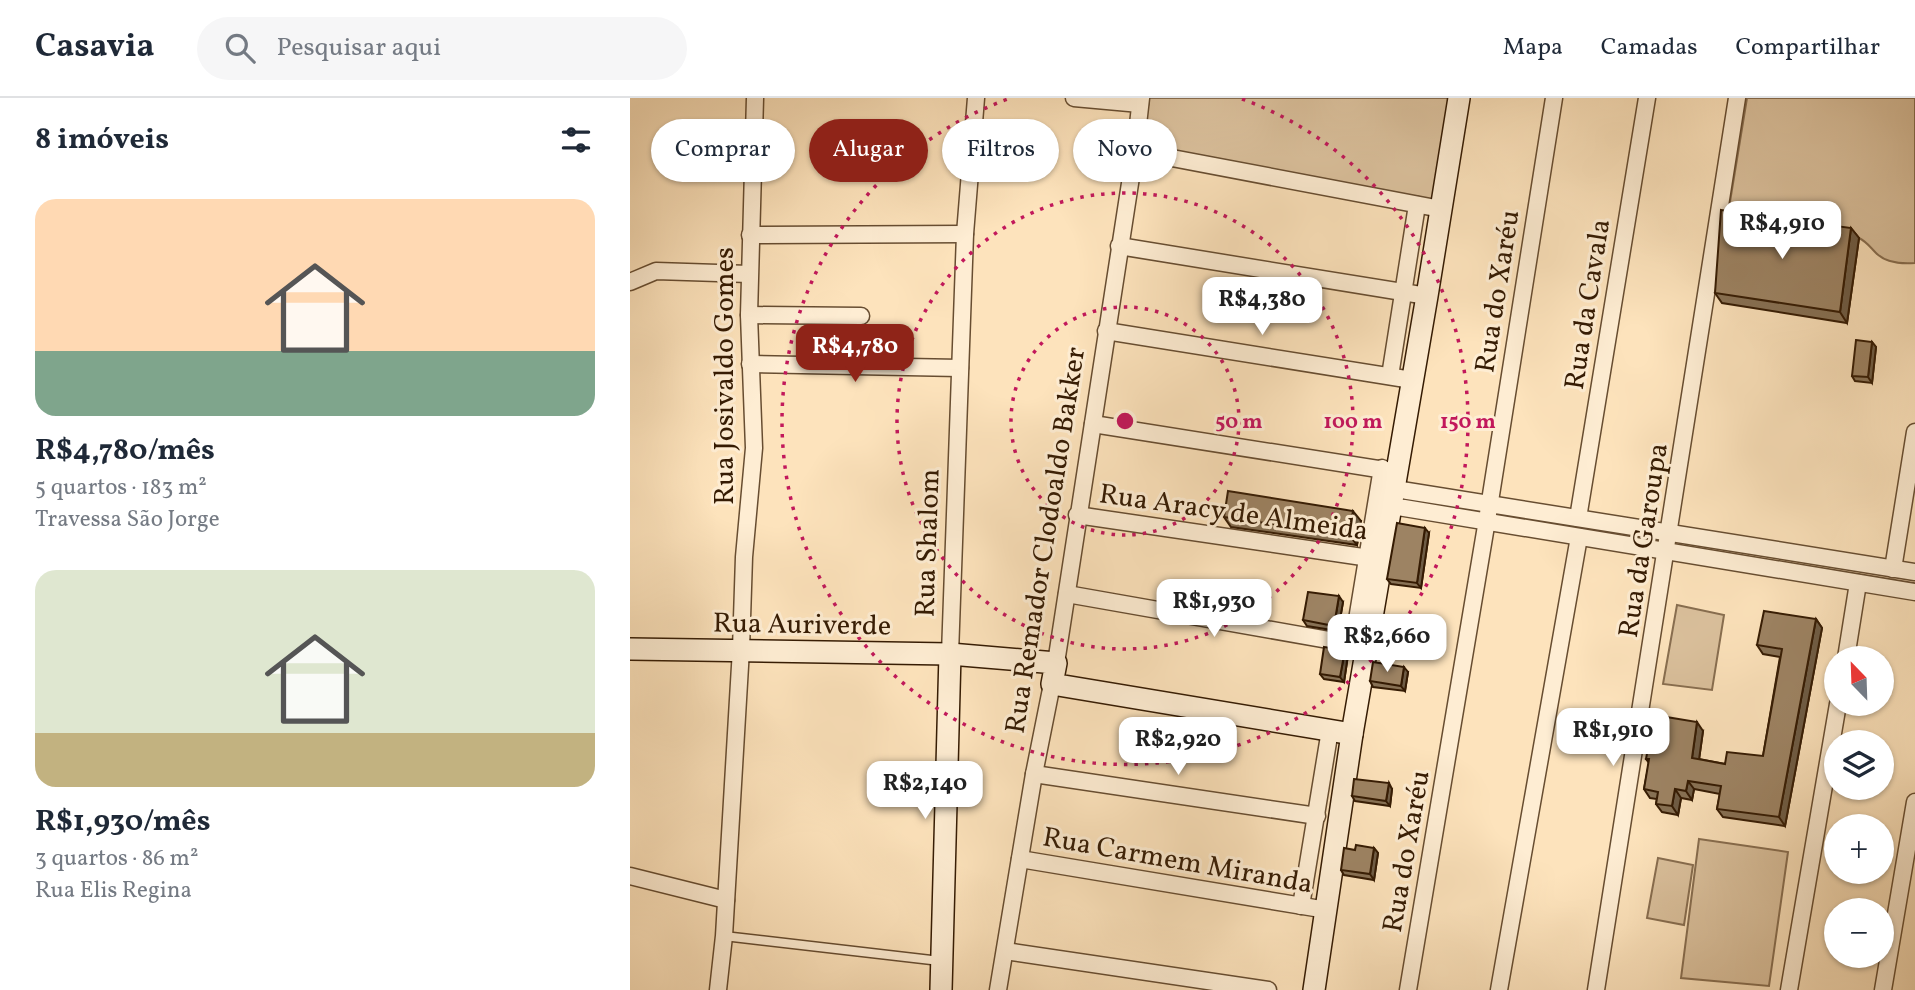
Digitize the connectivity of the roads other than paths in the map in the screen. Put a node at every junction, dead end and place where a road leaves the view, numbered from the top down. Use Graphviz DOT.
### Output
graph roads {
  1 [pos="755,98"];
  2 [pos="976,98"];
  3 [pos="1074,98"];
  4 [pos="1459,98"];
  5 [pos="1554,98"];
  6 [pos="1647,98"];
  7 [pos="1737,98"];
  8 [pos="1140,101"];
  9 [pos="1138,119"];
  10 [pos="1177,158"];
  11 [pos="1130,182"];
  12 [pos="1417,205"];
  13 [pos="1441,209"];
  14 [pos="965,234"];
  15 [pos="750,235"];
  16 [pos="1119,246"];
  17 [pos="749,274"];
  18 [pos="630,282"];
  19 [pos="1405,291"];
  20 [pos="1427,296"];
  21 [pos="749,315"];
  22 [pos="861,316"];
  23 [pos="1106,331"];
  24 [pos="750,364"];
  25 [pos="960,368"];
  26 [pos="1390,376"];
  27 [pos="1412,380"];
  28 [pos="1093,424"];
  29 [pos="1915,432"];
  30 [pos="1392,484"];
  31 [pos="1488,513"];
  32 [pos="1077,515"];
  33 [pos="1578,518"];
  34 [pos="1670,533"];
  35 [pos="1579,537"];
  36 [pos="1667,551"];
  37 [pos="1375,559"];
  38 [pos="1893,569"];
  39 [pos="1915,572"];
  40 [pos="1858,583"];
  41 [pos="1915,592"];
  42 [pos="1067,594"];
  43 [pos="1360,645"];
  44 [pos="1848,646"];
  45 [pos="630,649"];
  46 [pos="741,649"];
  47 [pos="950,654"];
  48 [pos="1056,663"];
  49 [pos="1052,684"];
  50 [pos="1836,716"];
  51 [pos="1330,730"];
  52 [pos="1352,734"];
  53 [pos="1034,774"];
  54 [pos="1915,803"];
  55 [pos="1317,816"];
  56 [pos="1020,859"];
  57 [pos="630,876"];
  58 [pos="726,900"];
  59 [pos="1301,906"];
  60 [pos="1326,911"];
  61 [pos="724,936"];
  62 [pos="1004,951"];
  63 [pos="943,961"];
  64 [pos="718,990"];
  65 [pos="941,990"];
  66 [pos="998,990"];
  67 [pos="1268,990"];
  68 [pos="1314,990"];
  69 [pos="1408,990"];
  70 [pos="1499,990"];
  71 [pos="1596,990"];
  72 [pos="1790,990"];
  73 [pos="1883,990"];
  1 -- 15 [label="street, Rua Josivaldo Gomes"];
  2 -- 14 [label="street, Rua Shalom"];
  3 -- 8 [label="street"];
  4 -- 13 [label="street"];
  5 -- 31 [label="street, Rua do Xaréu"];
  6 -- 33 [label="street, Rua da Cavala"];
  7 -- 34 [label="street, Rua da Garoupa"];
  8 -- 9 [label="street, Rua Remador Clodoaldo Bakker"];
  10 -- 12 [label="street"];
  11 -- 16 [label="street, Rua Remador Clodoaldo Bakker"];
  12 -- 13 [label="street"];
  12 -- 19 [label="street"];
  13 -- 20 [label="street"];
  14 -- 15 [label="street"];
  14 -- 25 [label="street, Rua Shalom"];
  15 -- 17 [label="street, Rua Josivaldo Gomes"];
  16 -- 19 [label="street"];
  16 -- 23 [label="street, Rua Remador Clodoaldo Bakker"];
  17 -- 18 [label="street"];
  17 -- 21 [label="street, Rua Josivaldo Gomes"];
  19 -- 20 [label="street"];
  19 -- 26 [label="street"];
  20 -- 27 [label="street"];
  21 -- 22 [label="street"];
  21 -- 24 [label="street, Rua Josivaldo Gomes"];
  23 -- 26 [label="street"];
  23 -- 28 [label="street, Rua Remador Clodoaldo Bakker"];
  24 -- 25 [label="street"];
  24 -- 46 [label="street, Rua Josivaldo Gomes"];
  25 -- 47 [label="street, Rua Shalom"];
  26 -- 27 [label="street"];
  27 -- 30 [label="street"];
  28 -- 30 [label="street"];
  28 -- 32 [label="street, Rua Remador Clodoaldo Bakker"];
  29 -- 38 [label="street"];
  30 -- 31 [label="street"];
  30 -- 37 [label="street"];
  30 -- 37 [label="street"];
  31 -- 33 [label="street"];
  31 -- 35 [label="street"];
  31 -- 69 [label="street, Rua do Xaréu"];
  32 -- 37 [label="street, Rua Aracy de Almeida"];
  32 -- 42 [label="street, Rua Remador Clodoaldo Bakker"];
  33 -- 34 [label="street"];
  34 -- 36 [label="street, Rua da Garoupa"];
  34 -- 38 [label="street"];
  35 -- 36 [label="street"];
  35 -- 70 [label="street"];
  36 -- 40 [label="street"];
  36 -- 71 [label="street, Rua da Garoupa"];
  37 -- 43 [label="street"];
  38 -- 39 [label="street"];
  40 -- 41 [label="street"];
  40 -- 44 [label="street"];
  42 -- 43 [label="street"];
  42 -- 48 [label="street, Rua Remador Clodoaldo Bakker"];
  43 -- 52 [label="street"];
  45 -- 46 [label="street, Rua Auriverde"];
  46 -- 47 [label="street, Rua Auriverde"];
  46 -- 58 [label="street, Rua Josivaldo Gomes"];
  47 -- 48 [label="street, Rua Auriverde"];
  47 -- 63 [label="street, Rua Shalom"];
  48 -- 49 [label="street, Rua Remador Clodoaldo Bakker"];
  49 -- 51 [label="street"];
  49 -- 53 [label="street, Rua Remador Clodoaldo Bakker"];
  50 -- 72 [label="street"];
  51 -- 52 [label="street"];
  51 -- 55 [label="street"];
  52 -- 60 [label="street"];
  53 -- 55 [label="street"];
  53 -- 56 [label="street, Rua Remador Clodoaldo Bakker"];
  54 -- 73 [label="street"];
  55 -- 59 [label="street"];
  56 -- 59 [label="street, Rua Carmem Miranda"];
  56 -- 62 [label="street, Rua Remador Clodoaldo Bakker"];
  57 -- 58 [label="street"];
  58 -- 61 [label="street, Rua Josivaldo Gomes"];
  59 -- 60 [label="street, Rua Carmem Miranda"];
  60 -- 68 [label="street"];
  61 -- 63 [label="lane"];
  61 -- 64 [label="street, Rua Josivaldo Gomes"];
  62 -- 66 [label="street, Rua Remador Clodoaldo Bakker"];
  62 -- 67 [label="street"];
  63 -- 65 [label="street, Rua Shalom"];
}
